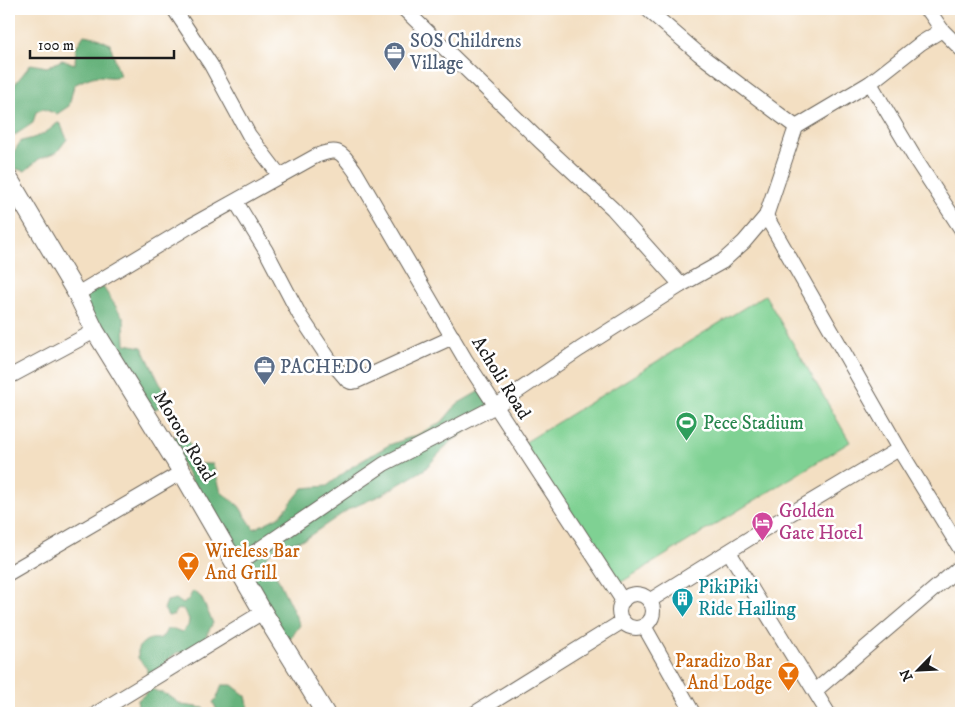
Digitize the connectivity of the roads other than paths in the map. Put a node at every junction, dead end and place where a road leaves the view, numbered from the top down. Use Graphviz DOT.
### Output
graph roads {
  1 [pos="174,9"];
  2 [pos="404,9"];
  3 [pos="647,9"];
  4 [pos="926,9"];
  5 [pos="942,30"];
  6 [pos="961,49"];
  7 [pos="870,83"];
  8 [pos="796,127"];
  9 [pos="280,176"];
  10 [pos="9,179"];
  11 [pos="236,202"];
  12 [pos="766,216"];
  13 [pos="961,229"];
  14 [pos="681,285"];
  15 [pos="77,294"];
  16 [pos="96,331"];
  17 [pos="453,337"];
  18 [pos="9,377"];
  19 [pos="496,406"];
  20 [pos="900,449"];
  21 [pos="182,472"];
  22 [pos="961,550"];
  23 [pos="729,552"];
  24 [pos="236,565"];
  25 [pos="961,566"];
  26 [pos="9,573"];
  27 [pos="623,601"];
  28 [pos="649,601"];
  29 [pos="263,612"];
  30 [pos="623,621"];
  31 [pos="644,626"];
  32 [pos="815,691"];
  33 [pos="97,713"];
  34 [pos="325,713"];
  35 [pos="475,713"];
  36 [pos="693,713"];
  37 [pos="828,713"];
  1 -- 9 [label="street"];
  2 -- 14 [label="street"];
  3 -- 8 [label="street"];
  4 -- 5 [label="street"];
  5 -- 6 [label="street"];
  5 -- 7 [label="street"];
  7 -- 8 [label="street"];
  7 -- 13 [label="street"];
  8 -- 12 [label="street"];
  9 -- 11 [label="street, Acholi Road"];
  9 -- 17 [label="street, Acholi Road"];
  10 -- 15 [label="main road, Moroto Road"];
  11 -- 15 [label="street, Acholi Road"];
  11 -- 17 [label="street"];
  12 -- 14 [label="street"];
  12 -- 20 [label="street"];
  14 -- 19 [label="street"];
  15 -- 16 [label="main road, Moroto Road"];
  16 -- 18 [label="street"];
  16 -- 21 [label="main road, Moroto Road"];
  17 -- 19 [label="street, Acholi Road"];
  19 -- 24 [label="street"];
  19 -- 27 [label="street, Acholi Road"];
  20 -- 22 [label="street"];
  20 -- 23 [label="street"];
  21 -- 24 [label="main road, Moroto Road"];
  21 -- 26 [label="street"];
  23 -- 28 [label="street"];
  23 -- 32 [label="street"];
  24 -- 29 [label="main road, Moroto Road"];
  25 -- 32 [label="street"];
  27 -- 28 [label="street"];
  27 -- 30 [label="street"];
  28 -- 31 [label="street"];
  29 -- 33 [label="street"];
  29 -- 34 [label="main road, Moroto Road"];
  30 -- 31 [label="street"];
  30 -- 35 [label="street"];
  31 -- 36 [label="street"];
  32 -- 37 [label="street"];
}
